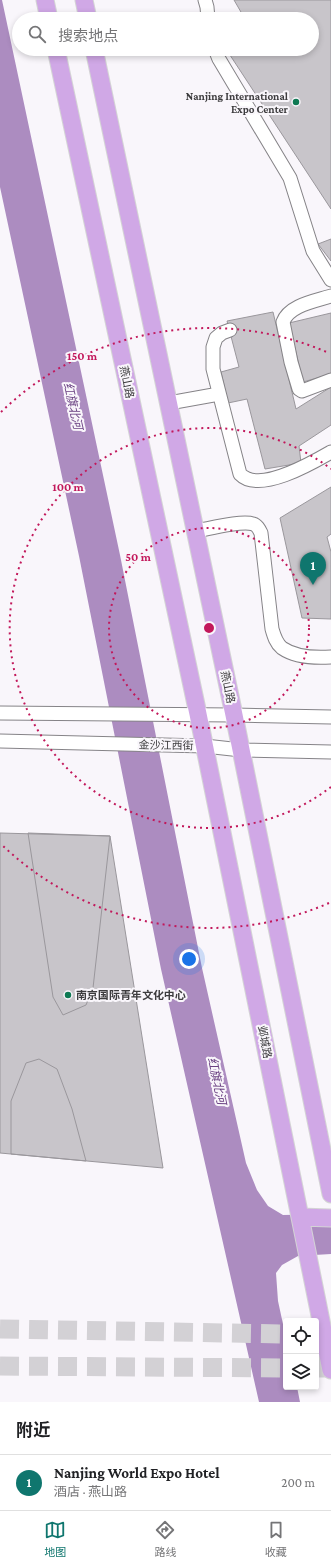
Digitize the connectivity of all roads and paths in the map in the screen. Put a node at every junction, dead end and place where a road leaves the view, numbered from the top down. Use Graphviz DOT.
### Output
graph roads {
  1 [pos="45,0"];
  2 [pos="84,0"];
  3 [pos="205,0"];
  4 [pos="48,12"];
  5 [pos="87,12"];
  6 [pos="207,12"];
  7 [pos="57,56"];
  8 [pos="95,56"];
  9 [pos="218,56"];
  10 [pos="331,280"];
  11 [pos="331,296"];
  12 [pos="230,330"];
  13 [pos="331,380"];
  14 [pos="219,394"];
  15 [pos="169,404"];
  16 [pos="331,452"];
  17 [pos="195,531"];
  18 [pos="331,657"];
  19 [pos="0,713"];
  20 [pos="198,714"];
  21 [pos="234,714"];
  22 [pos="331,718"];
  23 [pos="0,741"];
  24 [pos="205,746"];
  25 [pos="241,750"];
  26 [pos="331,752"];
  27 [pos="328,1161"];
  28 [pos="331,1194"];
  29 [pos="300,1217"];
  30 [pos="331,1218"];
  31 [pos="331,1370"];
  1 -- 4 [label="main road"];
  2 -- 5 [label="main road"];
  3 -- 6 [label="street"];
  7 -- 20 [label="main road, 燕山路"];
  8 -- 15 [label="main road, 燕山路"];
  9 -- 10 [label="street"];
  11 -- 13 [label="street"];
  12 -- 14 [label="street"];
  14 -- 15 [label="street"];
  14 -- 16 [label="street"];
  15 -- 17 [label="main road, 燕山路"];
  17 -- 18 [label="street"];
  17 -- 21 [label="main road, 燕山路"];
  19 -- 20 [label="street"];
  20 -- 21 [label="street"];
  20 -- 24 [label="main road, 邺城路"];
  21 -- 22 [label="street"];
  21 -- 25 [label="main road"];
  23 -- 24 [label="street, 金沙江西街"];
  24 -- 25 [label="street, 金沙江西街"];
  24 -- 29 [label="main road, 邺城路"];
  25 -- 26 [label="street, 金沙江西街"];
  25 -- 27 [label="main road"];
  27 -- 28 [label="main road"];
  29 -- 30 [label="main road"];
  29 -- 31 [label="main road, 邺城路"];
}
